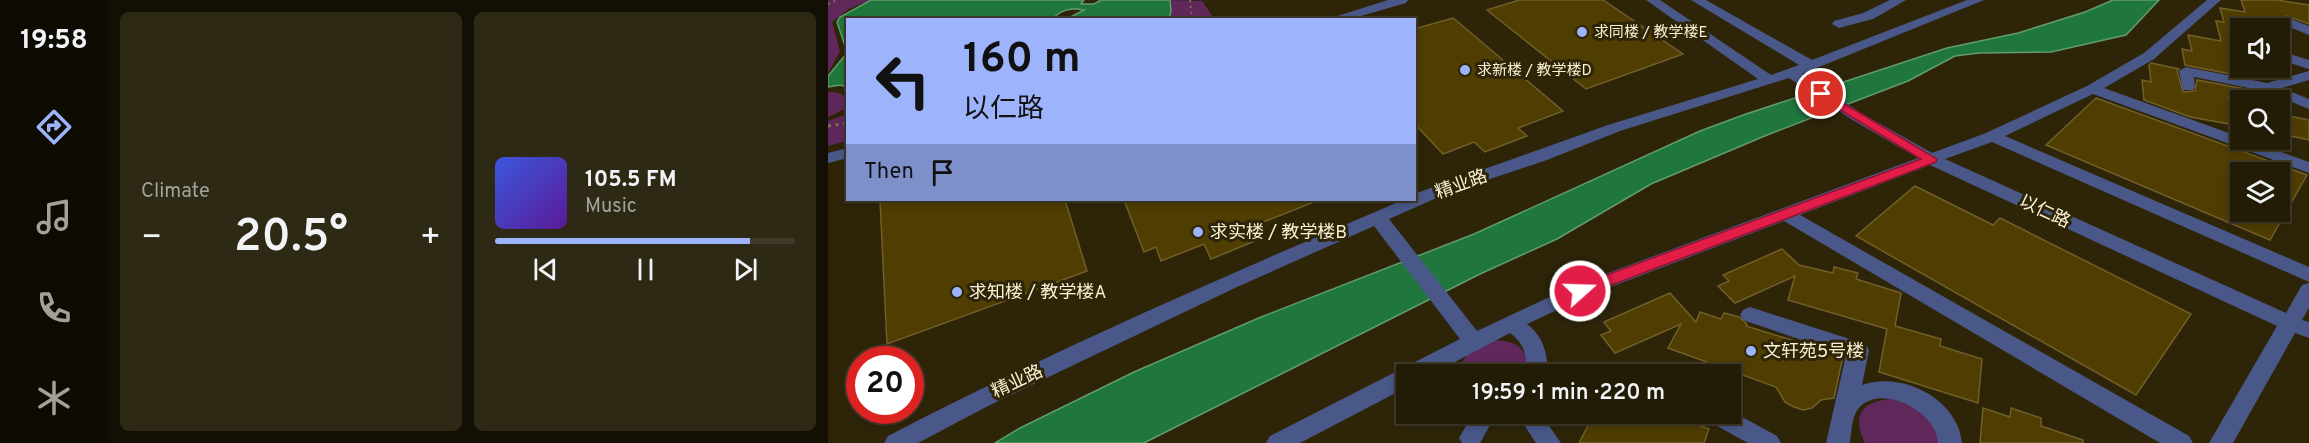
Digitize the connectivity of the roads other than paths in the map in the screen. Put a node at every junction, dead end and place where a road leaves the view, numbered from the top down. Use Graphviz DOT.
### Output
graph roads {
  1 [pos="1402,0"];
  2 [pos="1652,0"];
  3 [pos="1697,0"];
  4 [pos="1900,0"];
  5 [pos="1978,0"];
  6 [pos="2215,0"];
  7 [pos="1868,16"];
  8 [pos="1338,18"];
  9 [pos="2290,23"];
  10 [pos="1839,24"];
  11 [pos="1897,31"];
  12 [pos="2309,31"];
  13 [pos="2290,58"];
  14 [pos="1810,65"];
  15 [pos="2309,65"];
  16 [pos="2309,75"];
  17 [pos="1797,78"];
  18 [pos="1769,80"];
  19 [pos="2188,87"];
  20 [pos="2267,87"];
  21 [pos="2092,89"];
  22 [pos="2257,90"];
  23 [pos="2309,104"];
  24 [pos="1992,136"];
  25 [pos="846,154"];
  26 [pos="828,158"];
  27 [pos="1931,159"];
  28 [pos="2309,168"];
  29 [pos="1416,201"];
  30 [pos="1416,201"];
  31 [pos="1785,214"];
  32 [pos="1378,218"];
  33 [pos="2309,275"];
  34 [pos="2309,290"];
  35 [pos="1750,315"];
  36 [pos="1510,323"];
  37 [pos="2299,326"];
  38 [pos="1474,342"];
  39 [pos="1446,364"];
  40 [pos="1540,364"];
  41 [pos="1396,383"];
  42 [pos="1847,405"];
  43 [pos="1479,424"];
  44 [pos="1535,424"];
  45 [pos="1734,424"];
  46 [pos="1471,438"];
  47 [pos="896,443"];
  48 [pos="1278,443"];
  49 [pos="1549,443"];
  50 [pos="1768,443"];
  51 [pos="1838,443"];
  52 [pos="1950,443"];
  53 [pos="2181,443"];
  54 [pos="2221,443"];
  1 -- 8 [label="street"];
  2 -- 18 [label="street"];
  3 -- 14 [label="street"];
  4 -- 7 [label="street"];
  5 -- 11 [label="street, 精业路"];
  6 -- 21 [label="street"];
  7 -- 10 [label="street"];
  7 -- 11 [label="street"];
  9 -- 12 [label="street"];
  11 -- 14 [label="street, 精业路"];
  13 -- 15 [label="street"];
  14 -- 17 [label="street, 精业路"];
  16 -- 20 [label="street"];
  17 -- 18 [label="street, 精业路"];
  17 -- 27 [label="street, 以仁路"];
  18 -- 30 [label="street, 精业路"];
  19 -- 20 [label="street"];
  20 -- 22 [label="street"];
  20 -- 23 [label="street"];
  21 -- 24 [label="street"];
  21 -- 28 [label="street"];
  24 -- 27 [label="street"];
  24 -- 33 [label="street"];
  25 -- 26 [label="street"];
  27 -- 31 [label="street"];
  27 -- 37 [label="street, 以仁路"];
  29 -- 32 [label="street, 精业路"];
  31 -- 36 [label="street"];
  31 -- 53 [label="street"];
  32 -- 38 [label="street"];
  32 -- 47 [label="street, 精业路"];
  34 -- 37 [label="street"];
  35 -- 42 [label="street"];
  36 -- 38 [label="street"];
  36 -- 40 [label="street"];
  37 -- 54 [label="street"];
  38 -- 39 [label="street"];
  41 -- 48 [label="street"];
  42 -- 51 [label="street"];
  42 -- 52 [label="street"];
  43 -- 46 [label="street"];
  44 -- 49 [label="street"];
  45 -- 50 [label="street"];
}
